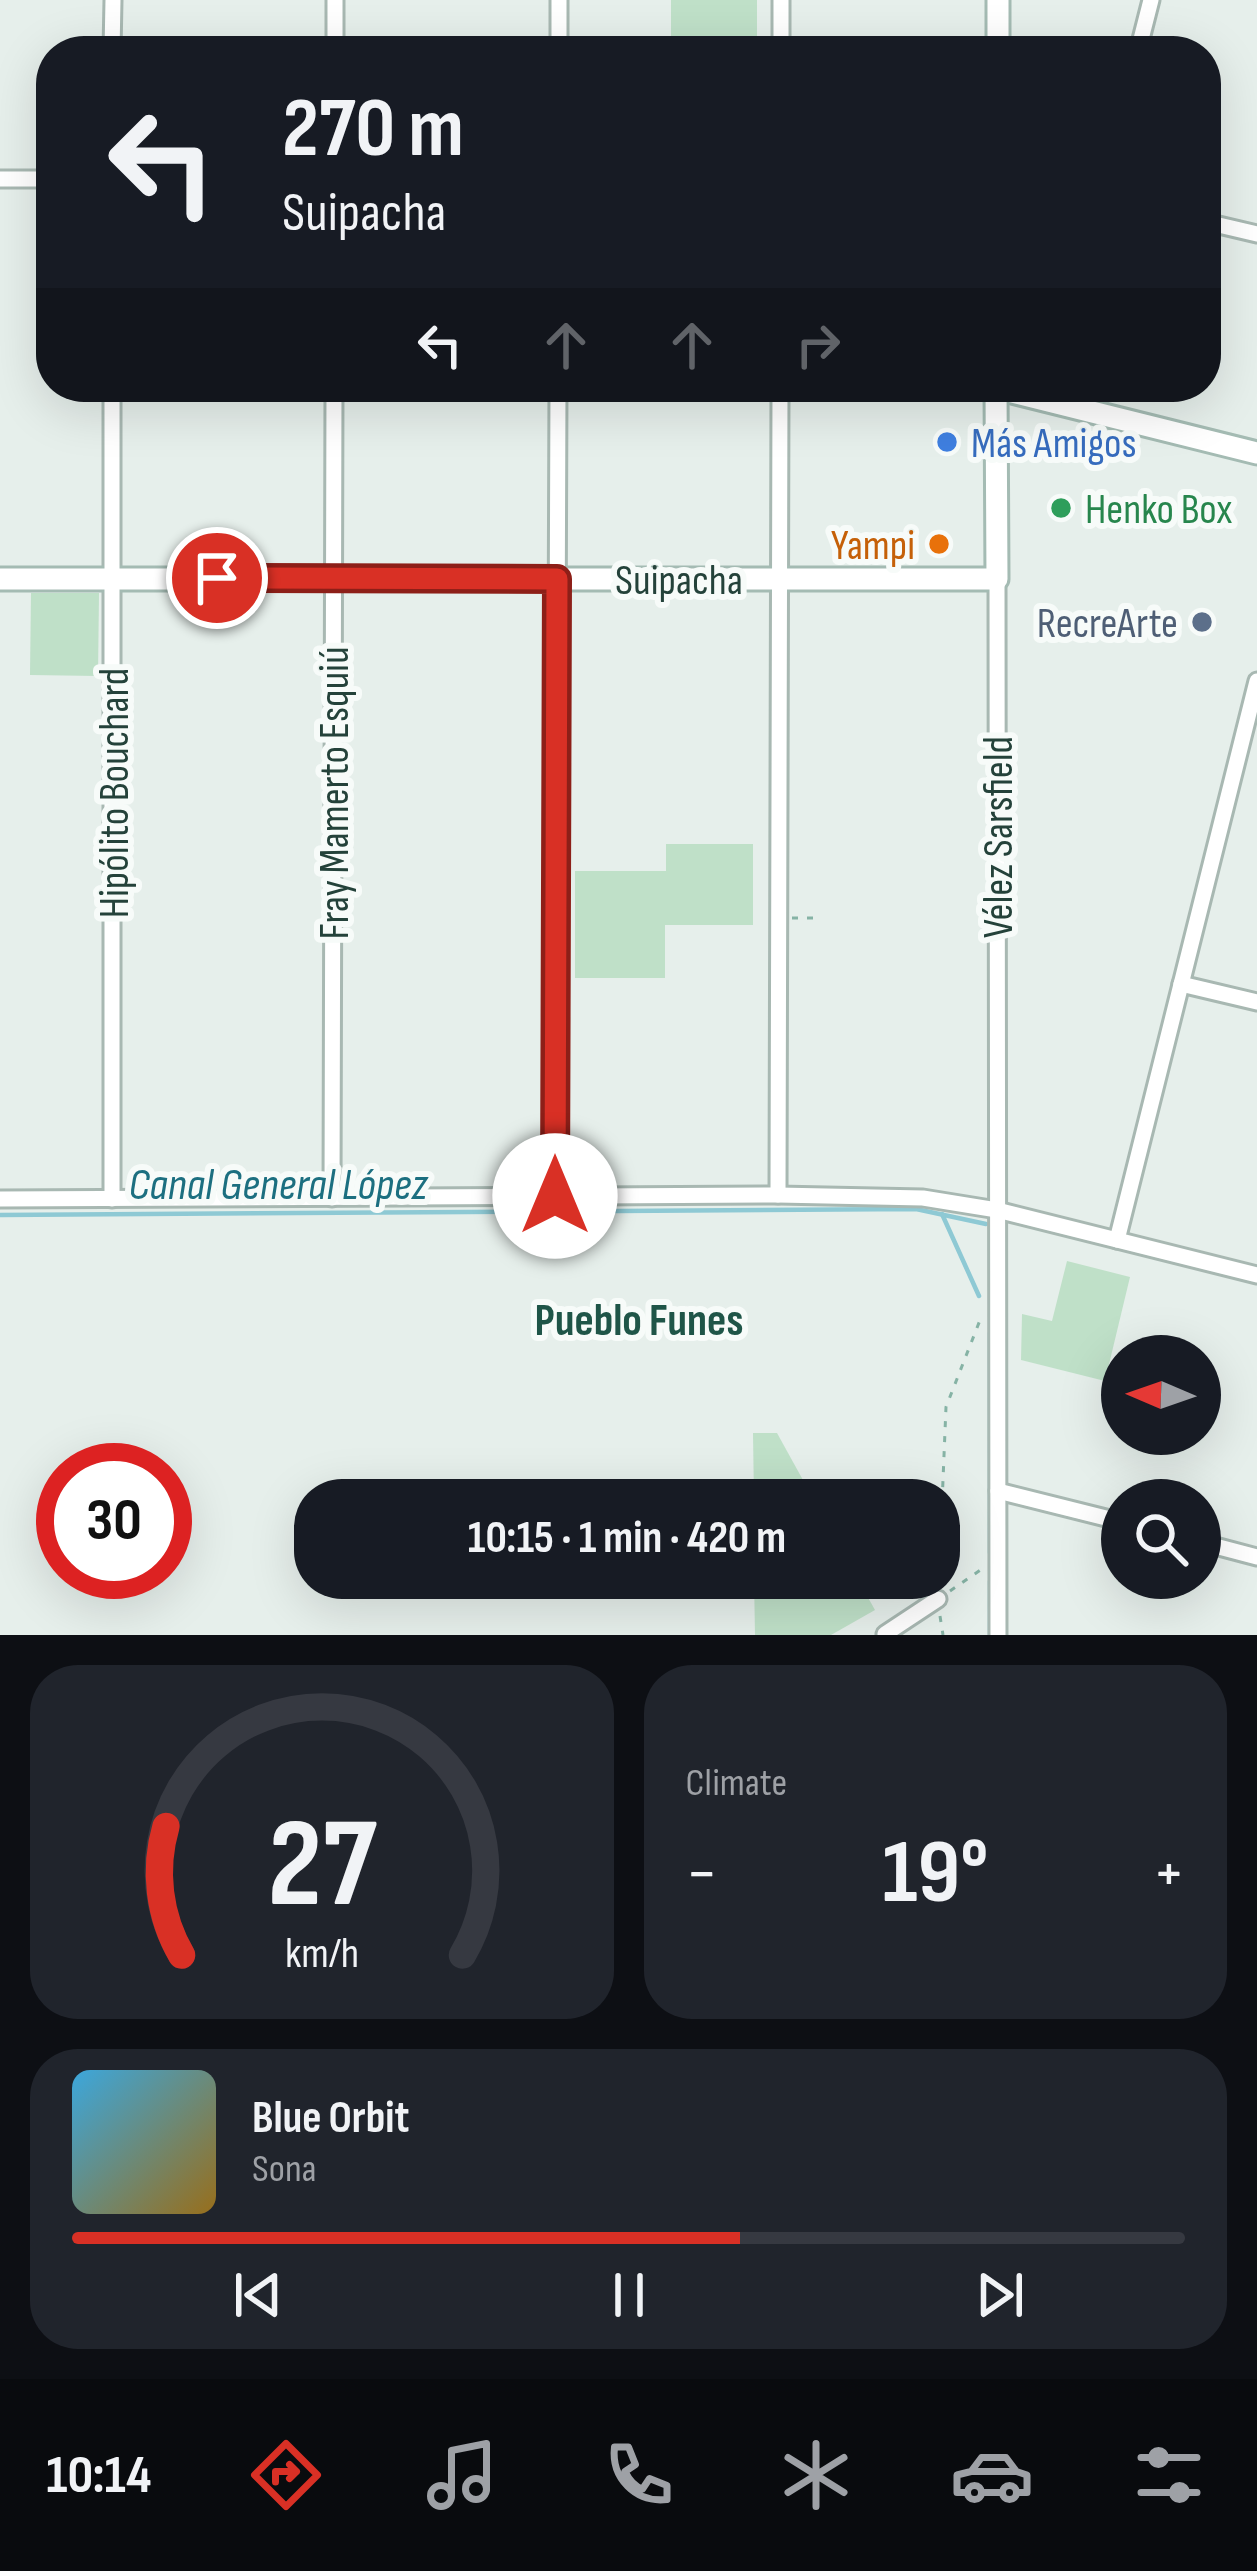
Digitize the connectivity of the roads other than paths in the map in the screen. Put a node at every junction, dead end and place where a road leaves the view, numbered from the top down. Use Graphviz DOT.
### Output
graph roads {
  1 [pos="113,0"];
  2 [pos="335,0"];
  3 [pos="559,0"];
  4 [pos="781,0"];
  5 [pos="998,0"];
  6 [pos="1151,0"];
  7 [pos="112,36"];
  8 [pos="335,36"];
  9 [pos="559,36"];
  10 [pos="781,36"];
  11 [pos="998,36"];
  12 [pos="1142,36"];
  13 [pos="36,178"];
  14 [pos="0,179"];
  15 [pos="1221,226"];
  16 [pos="1257,234"];
  17 [pos="112,402"];
  18 [pos="334,402"];
  19 [pos="558,402"];
  20 [pos="780,402"];
  21 [pos="996,402"];
  22 [pos="1055,402"];
  23 [pos="1257,453"];
  24 [pos="0,578"];
  25 [pos="113,578"];
  26 [pos="334,578"];
  27 [pos="557,579"];
  28 [pos="779,579"];
  29 [pos="998,579"];
  30 [pos="1257,681"];
  31 [pos="1251,734"];
  32 [pos="1181,984"];
  33 [pos="1257,1002"];
  34 [pos="778,1195"];
  35 [pos="555,1196"];
  36 [pos="332,1198"];
  37 [pos="0,1199"];
  38 [pos="112,1199"];
  39 [pos="998,1210"];
  40 [pos="1117,1240"];
  41 [pos="1257,1274"];
  42 [pos="998,1491"];
  43 [pos="1101,1517"];
  44 [pos="1221,1548"];
  45 [pos="1257,1557"];
  46 [pos="938,1599"];
  47 [pos="885,1634"];
  48 [pos="998,1635"];
  1 -- 7 [label="street"];
  2 -- 8 [label="street"];
  3 -- 9 [label="street"];
  4 -- 10 [label="street"];
  5 -- 11 [label="main road"];
  6 -- 12 [label="street"];
  13 -- 14 [label="street"];
  15 -- 16 [label="street"];
  17 -- 25 [label="street, Hipólito Bouchard"];
  18 -- 26 [label="street, Fray Mamerto Esquiú"];
  19 -- 27 [label="street"];
  20 -- 28 [label="street"];
  21 -- 29 [label="main road, Vélez Sarsfield"];
  22 -- 23 [label="main road"];
  24 -- 25 [label="main road, Suipacha"];
  25 -- 26 [label="main road, Suipacha"];
  25 -- 38 [label="street, Hipólito Bouchard"];
  26 -- 27 [label="main road, Suipacha"];
  26 -- 36 [label="street, Fray Mamerto Esquiú"];
  27 -- 28 [label="main road, Suipacha"];
  27 -- 35 [label="street"];
  28 -- 29 [label="main road, Suipacha"];
  28 -- 34 [label="street"];
  29 -- 39 [label="street, Vélez Sarsfield"];
  30 -- 31 [label="street"];
  31 -- 32 [label="street"];
  32 -- 33 [label="street"];
  32 -- 40 [label="street"];
  34 -- 35 [label="street"];
  34 -- 39 [label="street"];
  35 -- 36 [label="street"];
  36 -- 38 [label="street"];
  37 -- 38 [label="street"];
  39 -- 40 [label="street"];
  39 -- 42 [label="street, Vélez Sarsfield"];
  40 -- 41 [label="street"];
  42 -- 43 [label="street"];
  42 -- 48 [label="street, Vélez Sarsfield"];
  44 -- 45 [label="street"];
  46 -- 47 [label="street"];
}
